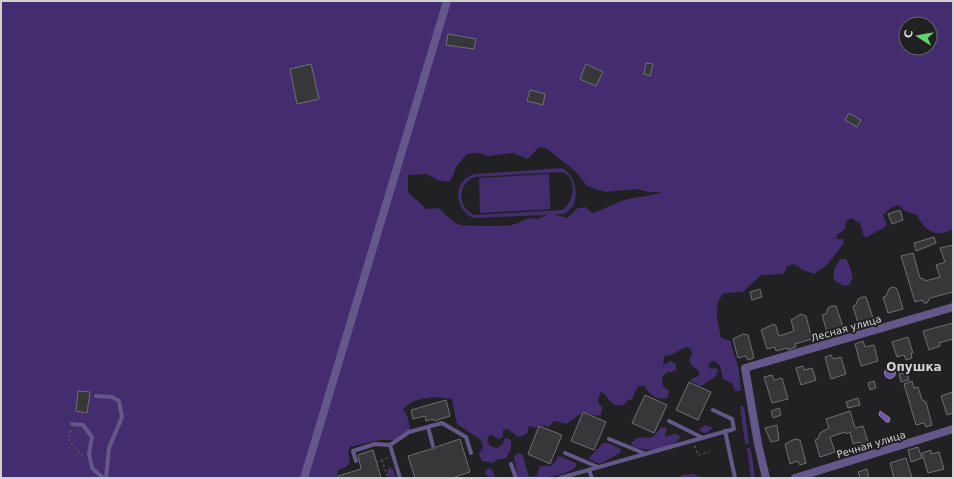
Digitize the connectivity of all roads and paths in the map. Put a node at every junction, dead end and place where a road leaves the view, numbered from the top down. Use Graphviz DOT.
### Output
graph roads {
  1 [pos="447,1"];
  2 [pos="953,307"];
  3 [pos="96,396"];
  4 [pos="713,410"];
  5 [pos="669,421"];
  6 [pos="72,424"];
  7 [pos="428,427"];
  8 [pos="953,429"];
  9 [pos="725,431"];
  10 [pos="703,438"];
  11 [pos="609,439"];
  12 [pos="694,440"];
  13 [pos="390,445"];
  14 [pos="433,446"];
  15 [pos="709,452"];
  16 [pos="471,453"];
  17 [pos="565,453"];
  18 [pos="646,454"];
  19 [pos="394,457"];
  20 [pos="382,460"];
  21 [pos="356,462"];
  22 [pos="376,462"];
  23 [pos="511,464"];
  24 [pos="598,467"];
  25 [pos="92,468"];
  26 [pos="589,470"];
  27 [pos="104,478"];
  28 [pos="304,478"];
  29 [pos="388,478"];
  30 [pos="400,478"];
  31 [pos="516,478"];
  32 [pos="560,478"];
  33 [pos="592,478"];
  34 [pos="735,478"];
  35 [pos="766,478"];
  36 [pos="795,478"];
  1 -- 28 [label="street"];
  2 -- 35 [label="street, Лесная улица"];
  3 -- 27 [label="lane"];
  4 -- 9 [label="lane"];
  5 -- 10 [label="lane"];
  6 -- 25 [label="path"];
  6 -- 25 [label="lane"];
  7 -- 13 [label="lane"];
  7 -- 14 [label="lane"];
  7 -- 16 [label="lane"];
  8 -- 36 [label="street, Речная улица"];
  9 -- 10 [label="lane"];
  9 -- 34 [label="lane"];
  10 -- 12 [label="lane"];
  11 -- 18 [label="lane"];
  12 -- 15 [label="path"];
  12 -- 18 [label="lane"];
  13 -- 19 [label="lane"];
  13 -- 21 [label="lane"];
  17 -- 24 [label="lane"];
  18 -- 24 [label="lane"];
  19 -- 20 [label="path"];
  19 -- 30 [label="lane"];
  20 -- 22 [label="path"];
  20 -- 29 [label="path"];
  23 -- 31 [label="lane"];
  24 -- 26 [label="lane"];
  25 -- 27 [label="lane"];
  26 -- 32 [label="lane"];
  26 -- 33 [label="lane"];
}
